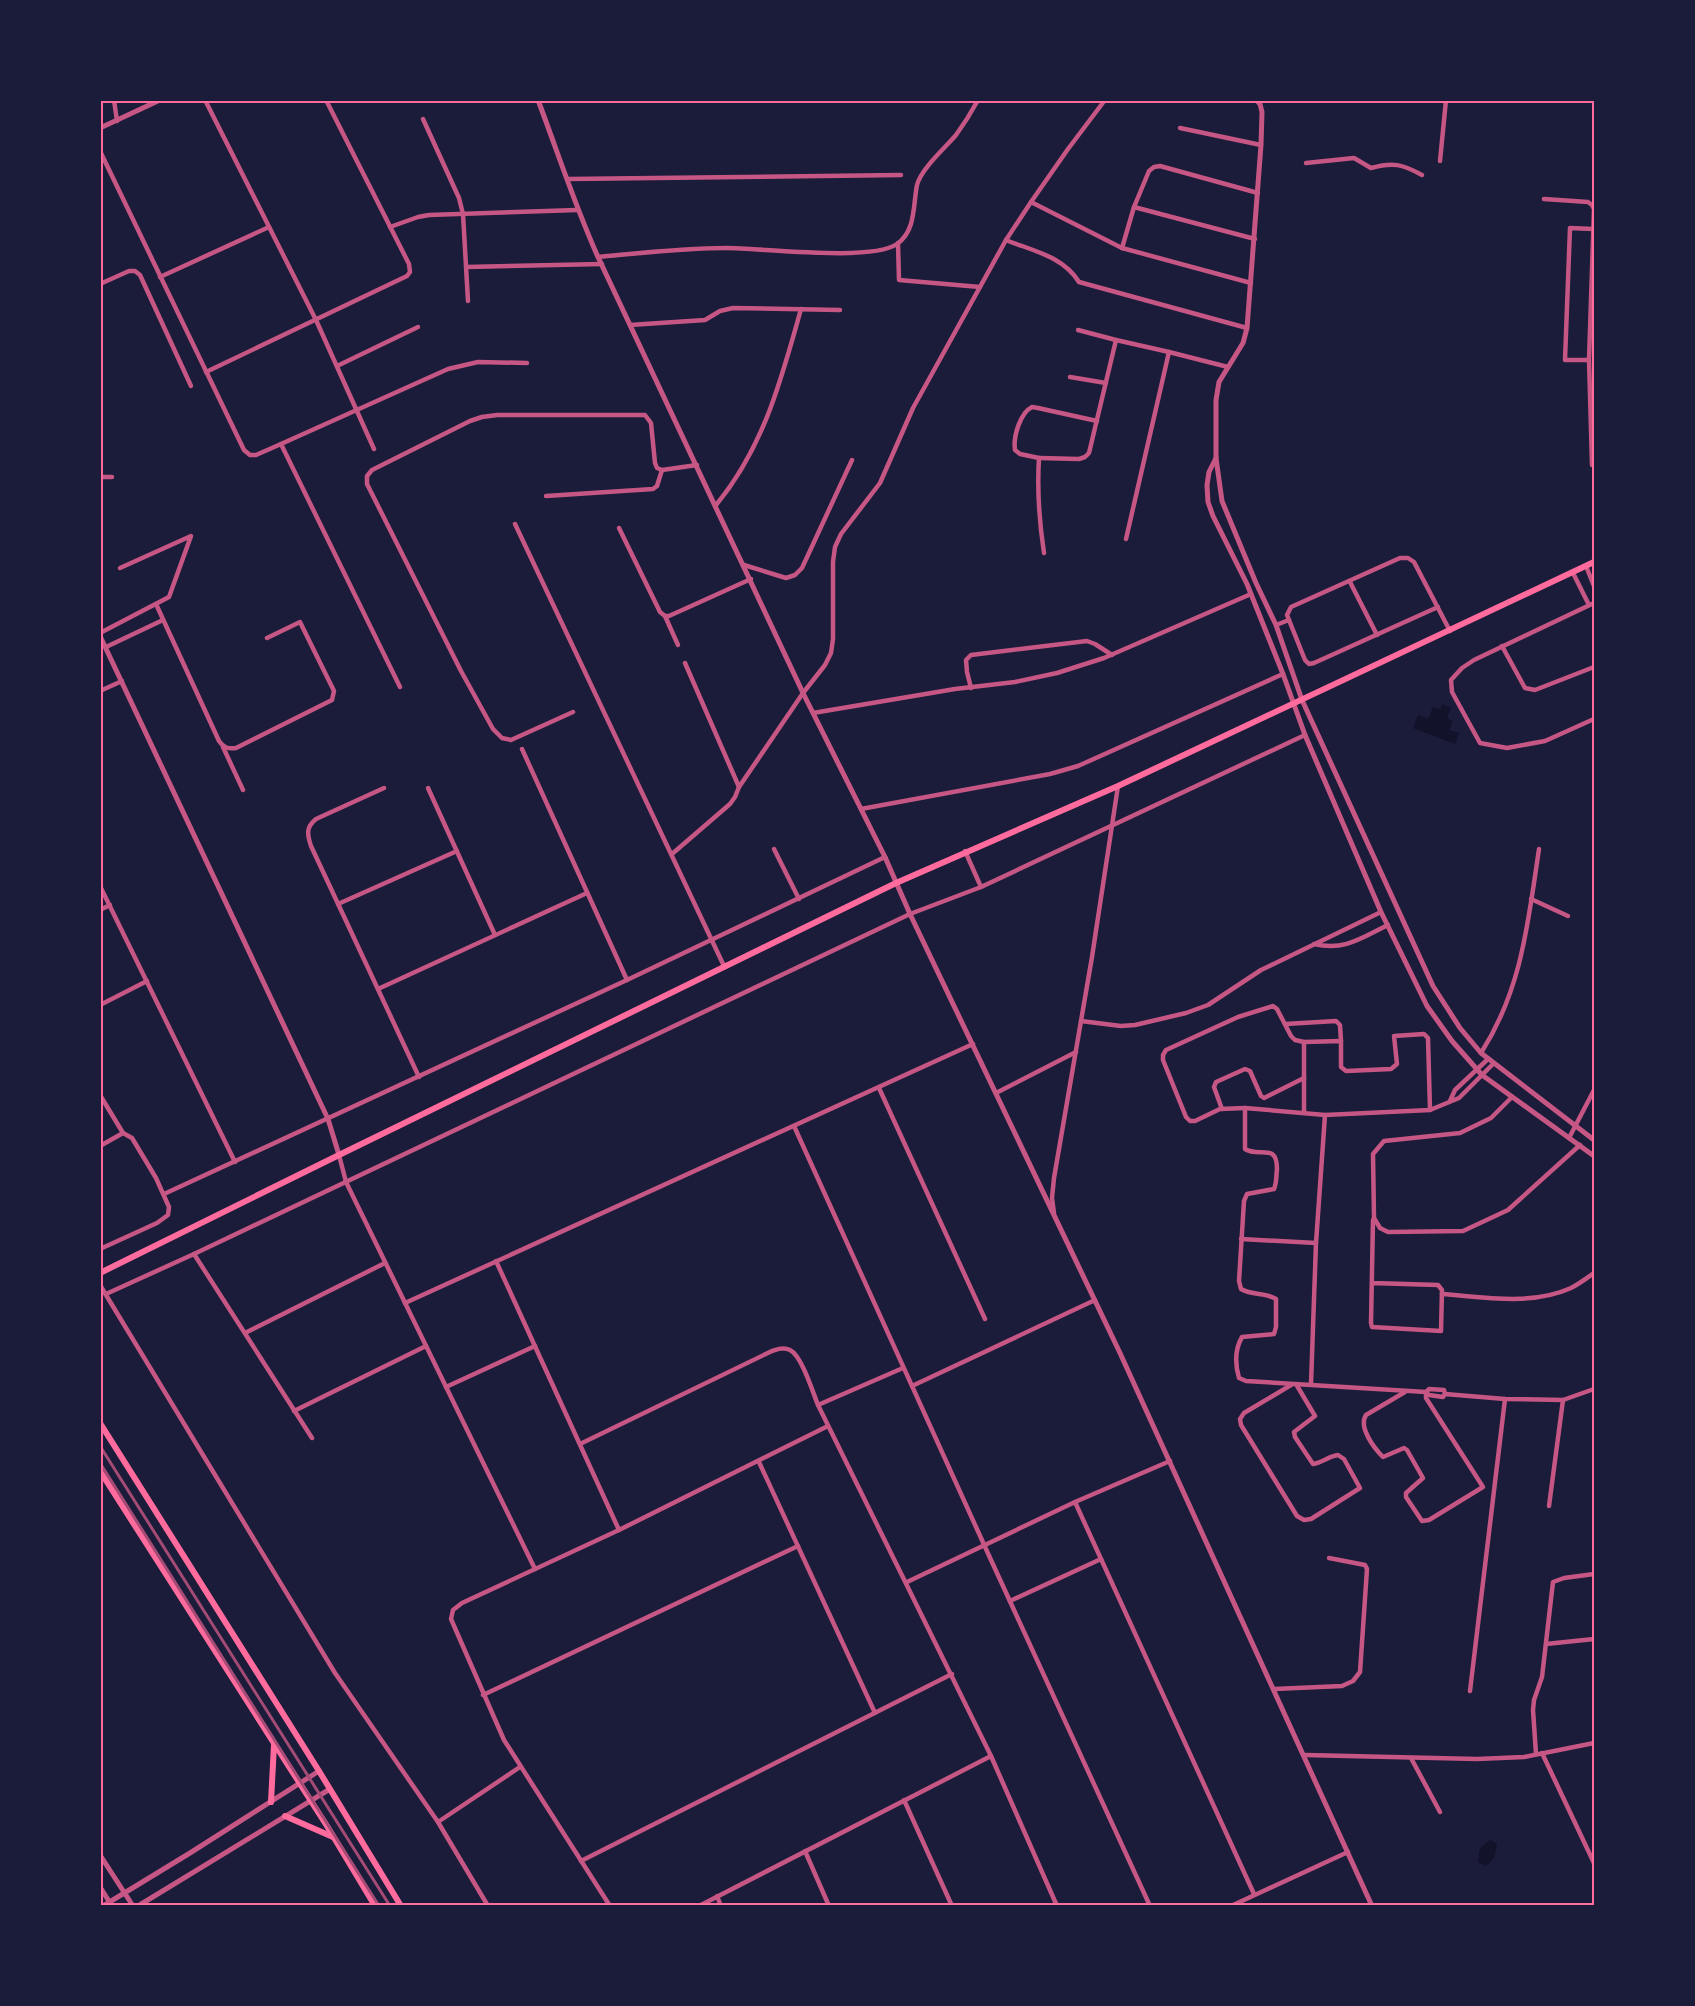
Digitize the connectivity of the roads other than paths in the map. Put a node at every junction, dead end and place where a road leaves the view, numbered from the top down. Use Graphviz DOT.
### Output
graph roads {
  1 [pos="114,100"];
  2 [pos="160,100"];
  3 [pos="205,100"];
  4 [pos="326,100"];
  5 [pos="538,100"];
  6 [pos="978,100"];
  7 [pos="1105,100"];
  8 [pos="1446,100"];
  9 [pos="1258,102"];
  10 [pos="423,119"];
  11 [pos="117,121"];
  12 [pos="100,128"];
  13 [pos="1180,128"];
  14 [pos="1261,145"];
  15 [pos="100,151"];
  16 [pos="1440,161"];
  17 [pos="1306,163"];
  18 [pos="901,175"];
  19 [pos="1422,175"];
  20 [pos="568,179"];
  21 [pos="1258,193"];
  22 [pos="1544,199"];
  23 [pos="1031,202"];
  24 [pos="1134,207"];
  25 [pos="578,210"];
  26 [pos="463,214"];
  27 [pos="269,227"];
  28 [pos="390,227"];
  29 [pos="1593,229"];
  30 [pos="1255,239"];
  31 [pos="1006,240"];
  32 [pos="898,243"];
  33 [pos="1122,248"];
  34 [pos="598,256"];
  35 [pos="602,264"];
  36 [pos="466,267"];
  37 [pos="160,277"];
  38 [pos="1251,283"];
  39 [pos="100,284"];
  40 [pos="980,287"];
  41 [pos="468,301"];
  42 [pos="801,309"];
  43 [pos="840,310"];
  44 [pos="316,321"];
  45 [pos="630,325"];
  46 [pos="418,327"];
  47 [pos="1247,328"];
  48 [pos="1078,330"];
  49 [pos="1116,340"];
  50 [pos="1169,352"];
  51 [pos="1590,360"];
  52 [pos="527,363"];
  53 [pos="337,366"];
  54 [pos="1228,367"];
  55 [pos="206,372"];
  56 [pos="1070,377"];
  57 [pos="1106,383"];
  58 [pos="191,386"];
  59 [pos="357,410"];
  60 [pos="1097,421"];
  61 [pos="281,444"];
  62 [pos="374,449"];
  63 [pos="1039,458"];
  64 [pos="1216,458"];
  65 [pos="852,460"];
  66 [pos="697,465"];
  67 [pos="1594,465"];
  68 [pos="662,470"];
  69 [pos="100,477"];
  70 [pos="112,477"];
  71 [pos="546,496"];
  72 [pos="716,505"];
  73 [pos="515,524"];
  74 [pos="619,528"];
  75 [pos="1126,539"];
  76 [pos="1044,552"];
  77 [pos="1594,562"];
  78 [pos="744,565"];
  79 [pos="1586,566"];
  80 [pos="120,568"];
  81 [pos="1573,573"];
  82 [pos="751,579"];
  83 [pos="1350,582"];
  84 [pos="1594,586"];
  85 [pos="1251,594"];
  86 [pos="1594,603"];
  87 [pos="156,604"];
  88 [pos="1589,605"];
  89 [pos="1438,607"];
  90 [pos="664,616"];
  91 [pos="163,620"];
  92 [pos="1289,620"];
  93 [pos="1276,625"];
  94 [pos="1450,631"];
  95 [pos="100,635"];
  96 [pos="1377,635"];
  97 [pos="267,638"];
  98 [pos="678,645"];
  99 [pos="1503,646"];
  100 [pos="106,647"];
  101 [pos="1112,655"];
  102 [pos="685,663"];
  103 [pos="1594,667"];
  104 [pos="1283,674"];
  105 [pos="122,681"];
  106 [pos="400,687"];
  107 [pos="971,688"];
  108 [pos="100,691"];
  109 [pos="803,693"];
  110 [pos="1302,700"];
  111 [pos="1292,704"];
  112 [pos="573,712"];
  113 [pos="813,713"];
  114 [pos="1594,719"];
  115 [pos="1305,735"];
  116 [pos="223,747"];
  117 [pos="522,749"];
  118 [pos="1118,786"];
  119 [pos="739,787"];
  120 [pos="384,788"];
  121 [pos="428,788"];
  122 [pos="243,790"];
  123 [pos="861,809"];
  124 [pos="1111,826"];
  125 [pos="774,849"];
  126 [pos="1539,849"];
  127 [pos="457,851"];
  128 [pos="966,851"];
  129 [pos="672,854"];
  130 [pos="885,857"];
  131 [pos="896,883"];
  132 [pos="100,886"];
  133 [pos="981,887"];
  134 [pos="587,893"];
  135 [pos="799,899"];
  136 [pos="1531,899"];
  137 [pos="338,904"];
  138 [pos="110,905"];
  139 [pos="100,910"];
  140 [pos="1381,912"];
  141 [pos="910,914"];
  142 [pos="1568,916"];
  143 [pos="1388,925"];
  144 [pos="495,935"];
  145 [pos="711,940"];
  146 [pos="1314,944"];
  147 [pos="724,966"];
  148 [pos="627,980"];
  149 [pos="147,981"];
  150 [pos="378,989"];
  151 [pos="100,1005"];
  152 [pos="1081,1021"];
  153 [pos="1285,1024"];
  154 [pos="1341,1041"];
  155 [pos="1304,1042"];
  156 [pos="974,1044"];
  157 [pos="1076,1052"];
  158 [pos="1481,1053"];
  159 [pos="1488,1059"];
  160 [pos="1493,1064"];
  161 [pos="1476,1070"];
  162 [pos="1482,1075"];
  163 [pos="419,1077"];
  164 [pos="1304,1078"];
  165 [pos="879,1088"];
  166 [pos="1594,1090"];
  167 [pos="996,1093"];
  168 [pos="100,1095"];
  169 [pos="1512,1097"];
  170 [pos="1450,1101"];
  171 [pos="1245,1108"];
  172 [pos="1222,1109"];
  173 [pos="1430,1110"];
  174 [pos="1304,1113"];
  175 [pos="1326,1115"];
  176 [pos="328,1119"];
  177 [pos="794,1126"];
  178 [pos="1576,1127"];
  179 [pos="123,1134"];
  180 [pos="1569,1138"];
  181 [pos="1594,1140"];
  182 [pos="1580,1145"];
  183 [pos="100,1146"];
  184 [pos="339,1155"];
  185 [pos="1594,1156"];
  186 [pos="235,1162"];
  187 [pos="346,1182"];
  188 [pos="164,1194"];
  189 [pos="1055,1216"];
  190 [pos="1374,1218"];
  191 [pos="1240,1239"];
  192 [pos="1316,1243"];
  193 [pos="100,1249"];
  194 [pos="194,1254"];
  195 [pos="496,1261"];
  196 [pos="385,1263"];
  197 [pos="100,1273"];
  198 [pos="1594,1273"];
  199 [pos="1372,1283"];
  200 [pos="100,1285"];
  201 [pos="106,1294"];
  202 [pos="1442,1294"];
  203 [pos="1095,1300"];
  204 [pos="405,1303"];
  205 [pos="985,1319"];
  206 [pos="245,1333"];
  207 [pos="426,1346"];
  208 [pos="535,1346"];
  209 [pos="903,1368"];
  210 [pos="1294,1384"];
  211 [pos="1311,1384"];
  212 [pos="912,1386"];
  213 [pos="446,1387"];
  214 [pos="1594,1389"];
  215 [pos="1405,1392"];
  216 [pos="1426,1392"];
  217 [pos="1505,1399"];
  218 [pos="1563,1400"];
  219 [pos="818,1405"];
  220 [pos="294,1411"];
  221 [pos="100,1423"];
  222 [pos="828,1426"];
  223 [pos="312,1438"];
  224 [pos="580,1444"];
  225 [pos="1170,1461"];
  226 [pos="759,1462"];
  227 [pos="100,1472"];
  228 [pos="1075,1502"];
  229 [pos="1549,1506"];
  230 [pos="619,1530"];
  231 [pos="984,1544"];
  232 [pos="798,1546"];
  233 [pos="1329,1558"];
  234 [pos="1101,1559"];
  235 [pos="536,1569"];
  236 [pos="1594,1574"];
  237 [pos="907,1582"];
  238 [pos="1010,1601"];
  239 [pos="1594,1639"];
  240 [pos="1546,1644"];
  241 [pos="952,1674"];
  242 [pos="1274,1689"];
  243 [pos="1470,1691"];
  244 [pos="483,1695"];
  245 [pos="875,1713"];
  246 [pos="1594,1743"];
  247 [pos="274,1745"];
  248 [pos="1539,1754"];
  249 [pos="1305,1755"];
  250 [pos="991,1756"];
  251 [pos="1411,1758"];
  252 [pos="520,1767"];
  253 [pos="319,1771"];
  254 [pos="299,1784"];
  255 [pos="330,1789"];
  256 [pos="904,1800"];
  257 [pos="310,1801"];
  258 [pos="271,1802"];
  259 [pos="1440,1812"];
  260 [pos="285,1816"];
  261 [pos="438,1822"];
  262 [pos="333,1838"];
  263 [pos="805,1851"];
  264 [pos="1348,1852"];
  265 [pos="100,1855"];
  266 [pos="581,1861"];
  267 [pos="1594,1863"];
  268 [pos="100,1887"];
  269 [pos="124,1893"];
  270 [pos="1254,1894"];
  271 [pos="717,1896"];
  272 [pos="111,1904"];
  273 [pos="103,1905"];
  274 [pos="133,1905"];
  275 [pos="138,1905"];
  276 [pos="375,1905"];
  277 [pos="401,1905"];
  278 [pos="488,1905"];
  279 [pos="610,1905"];
  280 [pos="699,1905"];
  281 [pos="721,1905"];
  282 [pos="829,1905"];
  283 [pos="952,1905"];
  284 [pos="1057,1905"];
  285 [pos="1150,1905"];
  286 [pos="1231,1905"];
  287 [pos="1372,1905"];
  1 -- 11 [label="street"];
  2 -- 11 [label="street"];
  3 -- 27 [label="street"];
  4 -- 28 [label="street"];
  5 -- 20 [label="street"];
  6 -- 32 [label="street"];
  7 -- 23 [label="street"];
  8 -- 16 [label="street"];
  9 -- 14 [label="street"];
  10 -- 26 [label="street"];
  11 -- 12 [label="street"];
  13 -- 14 [label="street"];
  14 -- 21 [label="street"];
  15 -- 37 [label="street"];
  17 -- 19 [label="street"];
  18 -- 20 [label="street"];
  20 -- 25 [label="street"];
  21 -- 24 [label="street"];
  21 -- 30 [label="street"];
  22 -- 29 [label="street"];
  23 -- 31 [label="street"];
  23 -- 33 [label="street"];
  24 -- 30 [label="street"];
  24 -- 33 [label="street"];
  25 -- 26 [label="street"];
  25 -- 34 [label="street"];
  26 -- 28 [label="street"];
  26 -- 36 [label="street"];
  27 -- 37 [label="street"];
  27 -- 44 [label="street"];
  28 -- 44 [label="street"];
  29 -- 51 [label="street"];
  29 -- 51 [label="street"];
  30 -- 38 [label="street"];
  31 -- 40 [label="street"];
  31 -- 47 [label="street"];
  32 -- 34 [label="street"];
  32 -- 40 [label="street"];
  33 -- 38 [label="street"];
  34 -- 35 [label="street"];
  35 -- 36 [label="street"];
  35 -- 45 [label="street"];
  36 -- 41 [label="street"];
  37 -- 55 [label="street"];
  38 -- 47 [label="street"];
  39 -- 58 [label="street"];
  40 -- 109 [label="street"];
  42 -- 43 [label="street"];
  42 -- 45 [label="street"];
  42 -- 72 [label="street"];
  44 -- 53 [label="street"];
  44 -- 55 [label="street"];
  45 -- 66 [label="street"];
  46 -- 53 [label="street"];
  47 -- 54 [label="street"];
  48 -- 49 [label="street"];
  49 -- 50 [label="street"];
  49 -- 57 [label="street"];
  50 -- 54 [label="street"];
  50 -- 75 [label="street"];
  51 -- 67 [label="street"];
  52 -- 59 [label="street"];
  53 -- 59 [label="street"];
  54 -- 64 [label="street"];
  55 -- 61 [label="street"];
  56 -- 57 [label="street"];
  57 -- 60 [label="street"];
  59 -- 61 [label="street"];
  59 -- 62 [label="street"];
  60 -- 63 [label="street"];
  60 -- 63 [label="street"];
  61 -- 106 [label="street"];
  63 -- 76 [label="street"];
  64 -- 85 [label="street"];
  64 -- 93 [label="street"];
  65 -- 78 [label="street"];
  66 -- 68 [label="street"];
  66 -- 72 [label="street"];
  68 -- 71 [label="street"];
  68 -- 112 [label="street"];
  69 -- 70 [label="street"];
  72 -- 78 [label="street"];
  73 -- 129 [label="street"];
  74 -- 90 [label="street"];
  77 -- 79 [label="main road"];
  78 -- 82 [label="street"];
  79 -- 81 [label="main road"];
  79 -- 84 [label="street"];
  80 -- 87 [label="street"];
  81 -- 88 [label="street"];
  81 -- 94 [label="main road"];
  82 -- 90 [label="street"];
  82 -- 109 [label="street"];
  83 -- 89 [label="street"];
  83 -- 92 [label="street"];
  83 -- 96 [label="street"];
  85 -- 101 [label="street"];
  85 -- 104 [label="street"];
  86 -- 88 [label="street"];
  87 -- 91 [label="street"];
  87 -- 95 [label="street"];
  88 -- 99 [label="street"];
  89 -- 94 [label="street"];
  89 -- 96 [label="street"];
  90 -- 98 [label="street"];
  91 -- 100 [label="street"];
  91 -- 116 [label="street"];
  92 -- 93 [label="street"];
  92 -- 96 [label="street"];
  93 -- 110 [label="street"];
  94 -- 110 [label="main road"];
  95 -- 100 [label="street"];
  97 -- 116 [label="street"];
  99 -- 103 [label="street"];
  99 -- 114 [label="street"];
  100 -- 105 [label="street"];
  101 -- 107 [label="street"];
  101 -- 107 [label="street"];
  102 -- 119 [label="street"];
  104 -- 111 [label="street"];
  104 -- 123 [label="street"];
  105 -- 108 [label="street"];
  105 -- 176 [label="street"];
  107 -- 113 [label="street"];
  109 -- 113 [label="street"];
  109 -- 119 [label="street"];
  110 -- 111 [label="main road"];
  110 -- 158 [label="street"];
  111 -- 115 [label="street"];
  111 -- 118 [label="main road"];
  113 -- 123 [label="street"];
  115 -- 124 [label="street"];
  115 -- 140 [label="street"];
  116 -- 122 [label="street"];
  117 -- 134 [label="street"];
  118 -- 124 [label="street"];
  118 -- 128 [label="main road"];
  119 -- 129 [label="street"];
  120 -- 137 [label="street"];
  121 -- 127 [label="street"];
  123 -- 130 [label="street"];
  124 -- 133 [label="street"];
  124 -- 152 [label="street"];
  125 -- 135 [label="street"];
  126 -- 136 [label="street"];
  127 -- 137 [label="street"];
  127 -- 144 [label="street"];
  128 -- 131 [label="main road"];
  128 -- 133 [label="street"];
  129 -- 145 [label="street"];
  130 -- 131 [label="street"];
  130 -- 135 [label="street"];
  131 -- 141 [label="street"];
  131 -- 147 [label="main road"];
  132 -- 138 [label="street"];
  133 -- 141 [label="street"];
  134 -- 144 [label="street"];
  134 -- 148 [label="street"];
  135 -- 145 [label="street"];
  136 -- 142 [label="street"];
  136 -- 158 [label="street"];
  137 -- 150 [label="street"];
  138 -- 139 [label="street"];
  138 -- 149 [label="street"];
  140 -- 143 [label="street"];
  140 -- 146 [label="street"];
  141 -- 156 [label="street"];
  141 -- 187 [label="street"];
  143 -- 146 [label="street"];
  143 -- 161 [label="street"];
  144 -- 150 [label="street"];
  145 -- 147 [label="street"];
  145 -- 148 [label="street"];
  146 -- 152 [label="street"];
  147 -- 184 [label="main road"];
  148 -- 163 [label="street"];
  149 -- 151 [label="street"];
  149 -- 186 [label="street"];
  150 -- 163 [label="street"];
  152 -- 157 [label="street"];
  153 -- 154 [label="street"];
  153 -- 155 [label="street"];
  153 -- 172 [label="street"];
  154 -- 155 [label="street"];
  154 -- 173 [label="street"];
  155 -- 164 [label="street"];
  156 -- 165 [label="street"];
  156 -- 167 [label="street"];
  157 -- 167 [label="street"];
  157 -- 189 [label="street"];
  158 -- 159 [label="street"];
  159 -- 160 [label="street"];
  159 -- 161 [label="street"];
  160 -- 162 [label="street"];
  160 -- 178 [label="street"];
  161 -- 162 [label="street"];
  161 -- 170 [label="street"];
  162 -- 169 [label="street"];
  162 -- 170 [label="street"];
  163 -- 176 [label="street"];
  164 -- 172 [label="street"];
  164 -- 174 [label="street"];
  165 -- 177 [label="street"];
  165 -- 205 [label="street"];
  166 -- 178 [label="street"];
  167 -- 189 [label="street"];
  168 -- 179 [label="street"];
  169 -- 180 [label="street"];
  169 -- 190 [label="street"];
  170 -- 173 [label="street"];
  171 -- 172 [label="street"];
  171 -- 174 [label="street"];
  171 -- 191 [label="street"];
  173 -- 175 [label="street"];
  174 -- 175 [label="street"];
  175 -- 192 [label="street"];
  176 -- 184 [label="street"];
  176 -- 186 [label="street"];
  177 -- 195 [label="street"];
  177 -- 209 [label="street"];
  178 -- 180 [label="street"];
  178 -- 181 [label="street"];
  179 -- 183 [label="street"];
  179 -- 188 [label="street"];
  180 -- 182 [label="street"];
  182 -- 185 [label="street"];
  182 -- 190 [label="street"];
  184 -- 187 [label="street"];
  184 -- 197 [label="main road"];
  186 -- 188 [label="street"];
  187 -- 194 [label="street"];
  187 -- 196 [label="street"];
  188 -- 193 [label="street"];
  189 -- 203 [label="street"];
  190 -- 199 [label="street"];
  191 -- 192 [label="street"];
  191 -- 210 [label="street"];
  192 -- 211 [label="street"];
  194 -- 201 [label="street"];
  194 -- 206 [label="street"];
  195 -- 204 [label="street"];
  195 -- 208 [label="street"];
  196 -- 204 [label="street"];
  196 -- 206 [label="street"];
  198 -- 202 [label="street"];
  199 -- 202 [label="street"];
  199 -- 202 [label="street"];
  200 -- 201 [label="street"];
  201 -- 261 [label="street"];
  203 -- 212 [label="street"];
  203 -- 225 [label="street"];
  204 -- 207 [label="street"];
  206 -- 220 [label="street"];
  207 -- 213 [label="street"];
  207 -- 220 [label="street"];
  208 -- 213 [label="street"];
  208 -- 224 [label="street"];
  209 -- 212 [label="street"];
  209 -- 219 [label="street"];
  210 -- 210 [label="street"];
  210 -- 211 [label="street"];
  211 -- 215 [label="street"];
  212 -- 231 [label="street"];
  213 -- 235 [label="street"];
  214 -- 218 [label="street"];
  215 -- 216 [label="street"];
  215 -- 216 [label="street"];
  216 -- 217 [label="street"];
  217 -- 218 [label="street"];
  217 -- 243 [label="street"];
  218 -- 229 [label="street"];
  219 -- 222 [label="street"];
  219 -- 224 [label="street"];
  220 -- 223 [label="street"];
  221 -- 253 [label="main road"];
  222 -- 226 [label="street"];
  222 -- 237 [label="street"];
  224 -- 230 [label="street"];
  225 -- 228 [label="street"];
  225 -- 242 [label="street"];
  226 -- 230 [label="street"];
  226 -- 232 [label="street"];
  227 -- 247 [label="main road"];
  228 -- 231 [label="street"];
  228 -- 234 [label="street"];
  230 -- 235 [label="street"];
  231 -- 237 [label="street"];
  231 -- 238 [label="street"];
  232 -- 244 [label="street"];
  232 -- 245 [label="street"];
  233 -- 242 [label="street"];
  234 -- 238 [label="street"];
  234 -- 270 [label="street"];
  235 -- 244 [label="street"];
  236 -- 240 [label="street"];
  237 -- 241 [label="street"];
  238 -- 285 [label="street"];
  239 -- 240 [label="street"];
  240 -- 248 [label="street"];
  241 -- 245 [label="street"];
  241 -- 250 [label="street"];
  242 -- 249 [label="street"];
  244 -- 252 [label="street"];
  245 -- 266 [label="street"];
  246 -- 248 [label="street"];
  247 -- 254 [label="main road"];
  247 -- 258 [label="main road"];
  248 -- 251 [label="street"];
  248 -- 267 [label="street"];
  249 -- 251 [label="street"];
  249 -- 264 [label="street"];
  250 -- 256 [label="street"];
  250 -- 284 [label="street"];
  251 -- 259 [label="street"];
  252 -- 261 [label="street"];
  252 -- 266 [label="street"];
  253 -- 254 [label="street"];
  253 -- 255 [label="main road"];
  254 -- 257 [label="main road"];
  254 -- 258 [label="street"];
  255 -- 257 [label="street"];
  255 -- 277 [label="main road"];
  256 -- 263 [label="street"];
  256 -- 283 [label="street"];
  257 -- 260 [label="street"];
  257 -- 262 [label="main road"];
  258 -- 269 [label="street"];
  260 -- 262 [label="main road"];
  260 -- 275 [label="street"];
  261 -- 278 [label="street"];
  262 -- 276 [label="main road"];
  263 -- 271 [label="street"];
  263 -- 282 [label="street"];
  264 -- 270 [label="street"];
  264 -- 287 [label="street"];
  265 -- 269 [label="street"];
  266 -- 279 [label="street"];
  268 -- 272 [label="street"];
  269 -- 272 [label="street"];
  269 -- 274 [label="street"];
  270 -- 286 [label="street"];
  271 -- 280 [label="street"];
  271 -- 281 [label="street"];
  272 -- 273 [label="street"];
}
